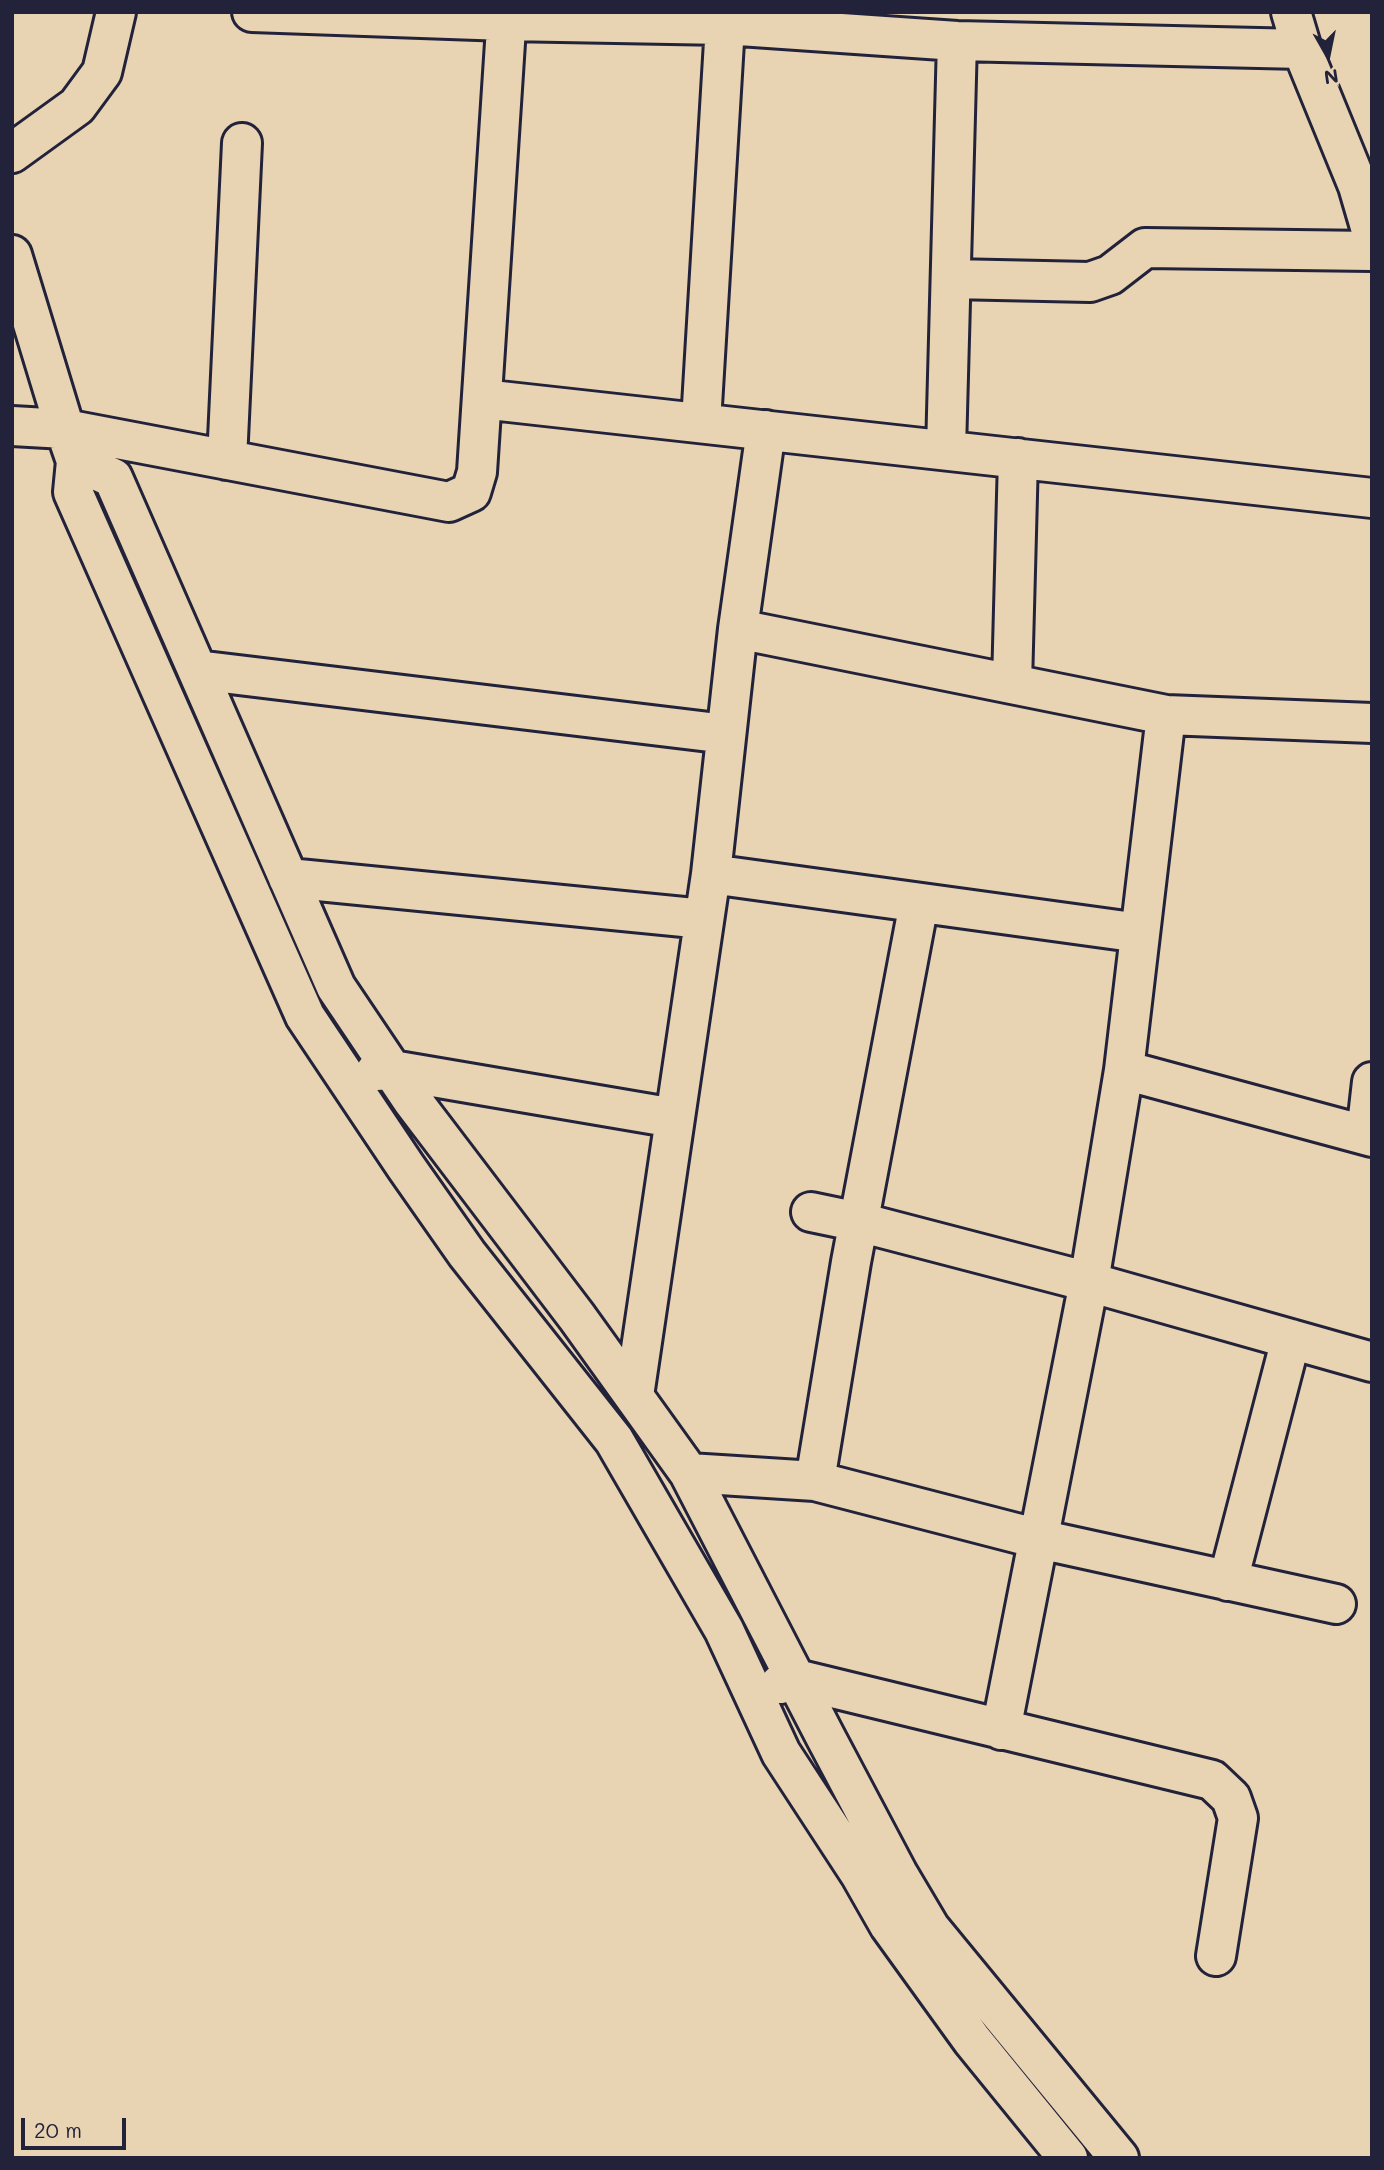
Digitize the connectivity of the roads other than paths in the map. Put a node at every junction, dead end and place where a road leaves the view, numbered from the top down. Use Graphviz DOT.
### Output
graph roads {
  1 [pos="116,12"];
  2 [pos="1291,12"];
  3 [pos="274,13"];
  4 [pos="507,17"];
  5 [pos="776,20"];
  6 [pos="725,25"];
  7 [pos="957,41"];
  8 [pos="1302,49"];
  9 [pos="242,143"];
  10 [pos="12,152"];
  11 [pos="1365,187"];
  12 [pos="1372,234"];
  13 [pos="1372,251"];
  14 [pos="12,255"];
  15 [pos="951,279"];
  16 [pos="482,399"];
  17 [pos="701,422"];
  18 [pos="12,426"];
  19 [pos="766,430"];
  20 [pos="71,445"];
  21 [pos="946,450"];
  22 [pos="1018,458"];
  23 [pos="226,460"];
  24 [pos="1372,498"];
  25 [pos="738,629"];
  26 [pos="197,670"];
  27 [pos="1012,684"];
  28 [pos="1166,715"];
  29 [pos="1372,723"];
  30 [pos="726,734"];
  31 [pos="711,874"];
  32 [pos="288,877"];
  33 [pos="919,903"];
  34 [pos="704,919"];
  35 [pos="1140,933"];
  36 [pos="392,1070"];
  37 [pos="1124,1070"];
  38 [pos="342,1073"];
  39 [pos="1372,1082"];
  40 [pos="674,1118"];
  41 [pos="1369,1136"];
  42 [pos="811,1212"];
  43 [pos="859,1222"];
  44 [pos="1089,1282"];
  45 [pos="1291,1339"];
  46 [pos="1372,1362"];
  47 [pos="634,1396"];
  48 [pos="689,1474"];
  49 [pos="814,1481"];
  50 [pos="1039,1539"];
  51 [pos="1228,1581"];
  52 [pos="1336,1604"];
  53 [pos="796,1679"];
  54 [pos="751,1692"];
  55 [pos="1002,1730"];
  56 [pos="1216,1956"];
  57 [pos="1004,2018"];
  58 [pos="972,2040"];
  59 [pos="1068,2158"];
  60 [pos="1119,2158"];
  1 -- 10 [label="street"];
  2 -- 8 [label="street"];
  3 -- 4 [label="street"];
  4 -- 6 [label="street"];
  4 -- 16 [label="street"];
  5 -- 6 [label="street"];
  5 -- 7 [label="street"];
  6 -- 17 [label="street"];
  7 -- 8 [label="street"];
  7 -- 15 [label="street"];
  8 -- 11 [label="street"];
  9 -- 23 [label="street"];
  11 -- 12 [label="street"];
  13 -- 15 [label="street"];
  14 -- 20 [label="street"];
  15 -- 21 [label="street"];
  16 -- 17 [label="street"];
  16 -- 23 [label="street"];
  17 -- 19 [label="street"];
  18 -- 20 [label="street"];
  19 -- 21 [label="street"];
  19 -- 25 [label="street"];
  20 -- 23 [label="street"];
  20 -- 26 [label="street"];
  20 -- 38 [label="street"];
  21 -- 22 [label="street"];
  22 -- 24 [label="street"];
  22 -- 27 [label="street"];
  25 -- 27 [label="street"];
  25 -- 30 [label="street"];
  26 -- 30 [label="street"];
  26 -- 32 [label="street"];
  27 -- 28 [label="street"];
  28 -- 29 [label="street"];
  28 -- 35 [label="street"];
  30 -- 31 [label="street"];
  31 -- 33 [label="street"];
  31 -- 34 [label="street"];
  32 -- 34 [label="street"];
  32 -- 36 [label="street"];
  33 -- 35 [label="street"];
  33 -- 43 [label="street"];
  34 -- 40 [label="street"];
  35 -- 37 [label="street"];
  36 -- 38 [label="street"];
  36 -- 40 [label="street"];
  36 -- 47 [label="street"];
  37 -- 41 [label="street"];
  37 -- 44 [label="street"];
  38 -- 54 [label="street"];
  39 -- 41 [label="street"];
  40 -- 47 [label="street"];
  42 -- 43 [label="street"];
  43 -- 44 [label="street"];
  43 -- 49 [label="street"];
  44 -- 45 [label="street"];
  44 -- 50 [label="street"];
  45 -- 46 [label="street"];
  45 -- 51 [label="street"];
  47 -- 48 [label="street"];
  48 -- 49 [label="street"];
  48 -- 53 [label="street"];
  49 -- 50 [label="street"];
  50 -- 51 [label="street"];
  50 -- 55 [label="street"];
  51 -- 52 [label="street"];
  53 -- 54 [label="street"];
  53 -- 55 [label="street"];
  53 -- 57 [label="street"];
  54 -- 58 [label="street"];
  55 -- 56 [label="street"];
  57 -- 58 [label="street"];
  57 -- 60 [label="street"];
  58 -- 59 [label="street"];
}
